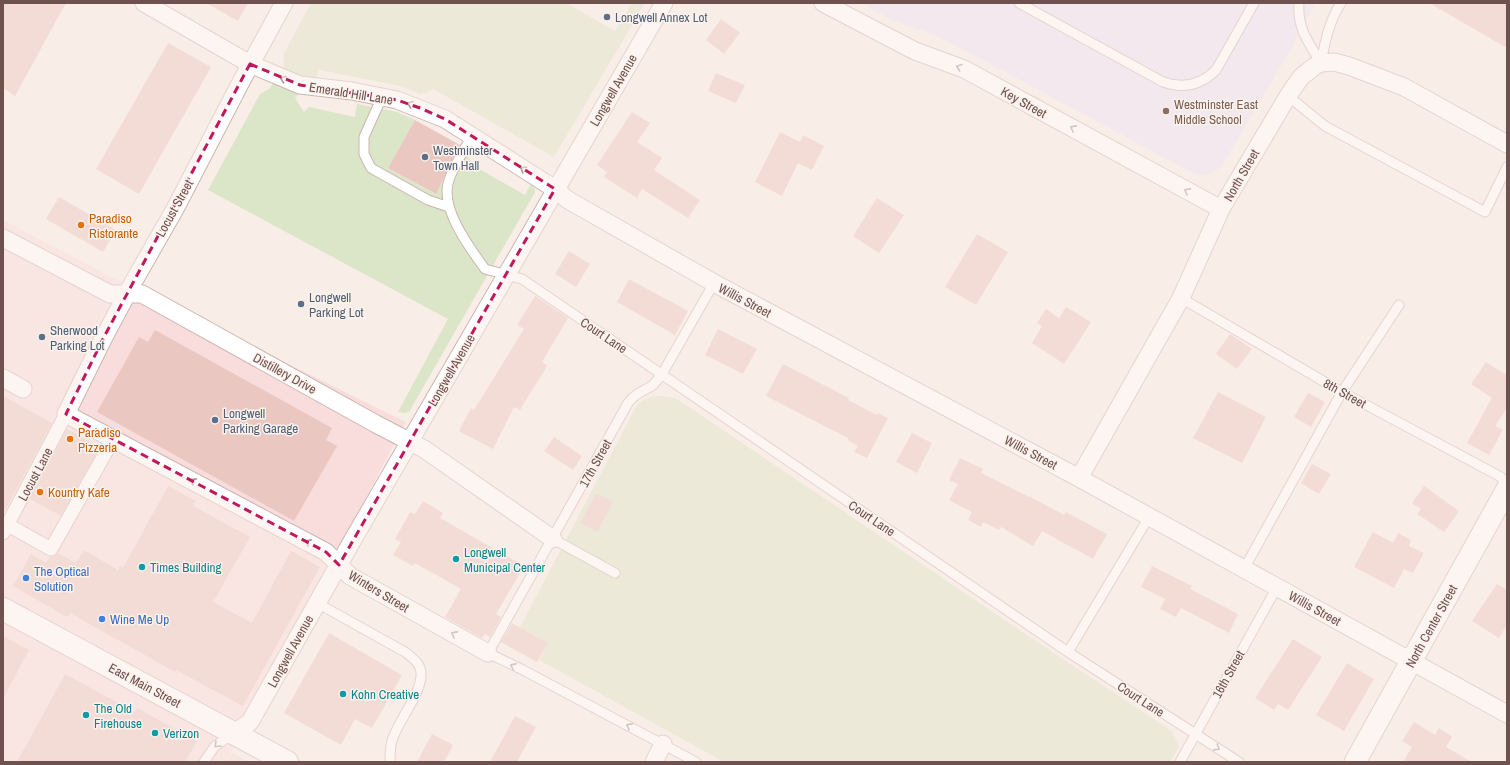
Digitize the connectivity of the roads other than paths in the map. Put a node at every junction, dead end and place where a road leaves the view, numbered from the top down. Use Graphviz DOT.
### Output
graph roads {
  1 [pos="144,3"];
  2 [pos="284,3"];
  3 [pos="664,3"];
  4 [pos="823,3"];
  5 [pos="1019,3"];
  6 [pos="1254,3"];
  7 [pos="1299,3"];
  8 [pos="1342,3"];
  9 [pos="1322,63"];
  10 [pos="250,64"];
  11 [pos="1288,96"];
  12 [pos="382,97"];
  13 [pos="472,136"];
  14 [pos="1507,144"];
  15 [pos="1507,167"];
  16 [pos="556,190"];
  17 [pos="449,207"];
  18 [pos="1221,209"];
  19 [pos="3,238"];
  20 [pos="506,275"];
  21 [pos="714,283"];
  22 [pos="127,294"];
  23 [pos="1181,298"];
  24 [pos="1399,306"];
  25 [pos="662,374"];
  26 [pos="3,378"];
  27 [pos="23,389"];
  28 [pos="1342,392"];
  29 [pos="66,414"];
  30 [pos="114,438"];
  31 [pos="410,441"];
  32 [pos="1079,478"];
  33 [pos="1507,488"];
  34 [pos="1149,517"];
  35 [pos="5,529"];
  36 [pos="554,539"];
  37 [pos="339,565"];
  38 [pos="1244,569"];
  39 [pos="616,573"];
  40 [pos="1277,587"];
  41 [pos="317,603"];
  42 [pos="3,609"];
  43 [pos="1068,652"];
  44 [pos="488,653"];
  45 [pos="1412,662"];
  46 [pos="1507,714"];
  47 [pos="234,733"];
  48 [pos="1195,735"];
  49 [pos="663,744"];
  50 [pos="204,762"];
  51 [pos="287,762"];
  52 [pos="390,762"];
  53 [pos="654,762"];
  54 [pos="696,762"];
  55 [pos="1180,762"];
  56 [pos="1239,762"];
  57 [pos="1355,762"];
  1 -- 10 [label="street, Emerald Hill Lane"];
  2 -- 10 [label="street, Locust Street"];
  3 -- 16 [label="street, Longwell Avenue"];
  18 -- 4 [label="street, Key Street, one-way"];
  5 -- 6 [label="lane"];
  7 -- 9 [label="lane"];
  8 -- 9 [label="lane"];
  9 -- 11 [label="street, North Street"];
  9 -- 14 [label="street"];
  12 -- 10 [label="street, Emerald Hill Lane, one-way"];
  10 -- 22 [label="street, Locust Street"];
  11 -- 15 [label="lane"];
  11 -- 18 [label="street, North Street"];
  13 -- 12 [label="street, Emerald Hill Lane, one-way"];
  12 -- 17 [label="lane"];
  16 -- 13 [label="street, Emerald Hill Lane, one-way"];
  13 -- 17 [label="lane"];
  16 -- 20 [label="street, Longwell Avenue"];
  16 -- 21 [label="street, Willis Street"];
  17 -- 20 [label="lane, Court Lane"];
  18 -- 23 [label="street, North Street"];
  19 -- 22 [label="street, Distillery Drive"];
  20 -- 25 [label="lane, Court Lane"];
  20 -- 31 [label="street, Longwell Avenue"];
  21 -- 25 [label="lane, 17th Street"];
  21 -- 32 [label="street, Willis Street"];
  22 -- 29 [label="street, Locust Street"];
  22 -- 31 [label="street, Distillery Drive"];
  23 -- 28 [label="lane, 8th Street"];
  23 -- 32 [label="street, North Street"];
  24 -- 28 [label="lane"];
  25 -- 36 [label="lane, 17th Street"];
  25 -- 43 [label="lane, Court Lane"];
  26 -- 27 [label="street"];
  28 -- 33 [label="lane, 8th Street"];
  28 -- 38 [label="lane"];
  29 -- 30 [label="street, Winters Street"];
  29 -- 35 [label="street, Locust Lane"];
  30 -- 35 [label="street"];
  37 -- 30 [label="street, Winters Street, one-way"];
  31 -- 36 [label="street, Distillery Drive"];
  31 -- 37 [label="street, Longwell Avenue"];
  32 -- 34 [label="street, Willis Street"];
  33 -- 45 [label="street, North Center Street"];
  34 -- 38 [label="street, Willis Street"];
  34 -- 43 [label="lane"];
  36 -- 39 [label="lane"];
  36 -- 44 [label="lane, 17th Street"];
  37 -- 41 [label="street, Longwell Avenue"];
  44 -- 37 [label="street, Winters Street, one-way"];
  38 -- 40 [label="street, Willis Street"];
  40 -- 45 [label="street, Willis Street"];
  40 -- 48 [label="lane, 16th Street"];
  41 -- 47 [label="street, Longwell Avenue"];
  41 -- 52 [label="lane"];
  42 -- 47 [label="main road, East Main Street"];
  43 -- 48 [label="lane, Court Lane"];
  49 -- 44 [label="lane, Winters Street, one-way"];
  45 -- 46 [label="street, Willis Street"];
  45 -- 57 [label="street, North Center Street"];
  47 -- 50 [label="lane, one-way"];
  47 -- 51 [label="main road, East Main Street"];
  48 -- 55 [label="lane, 16th Street"];
  48 -- 56 [label="lane, Court Lane, one-way"];
  49 -- 53 [label="street"];
  49 -- 54 [label="lane, Winters Street"];
}
